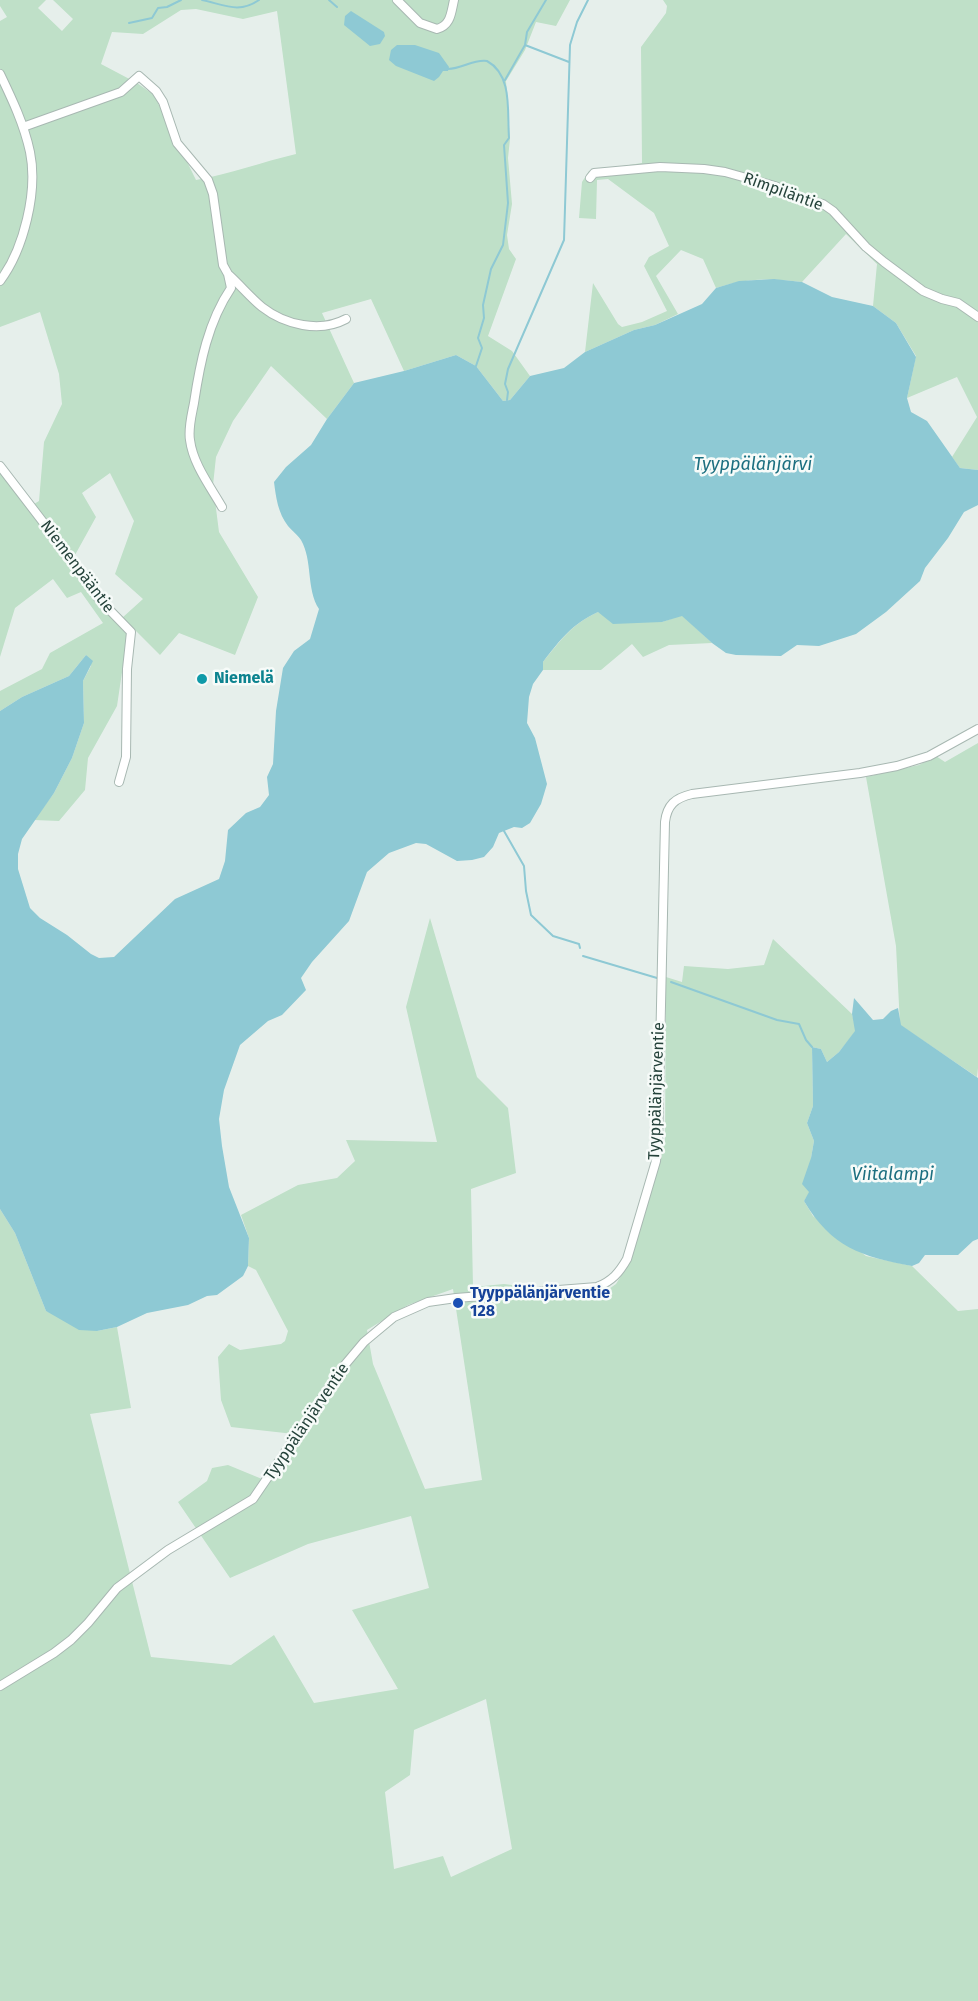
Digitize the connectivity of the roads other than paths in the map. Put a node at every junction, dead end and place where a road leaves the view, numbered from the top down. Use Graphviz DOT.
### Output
graph roads {
  1 [pos="396,0"];
  2 [pos="454,0"];
  3 [pos="0,74"];
  4 [pos="23,127"];
  5 [pos="590,178"];
  6 [pos="228,274"];
  7 [pos="0,280"];
  8 [pos="978,317"];
  9 [pos="346,319"];
  10 [pos="0,466"];
  11 [pos="222,507"];
  12 [pos="978,729"];
  13 [pos="119,782"];
  14 [pos="0,1686"];
  1 -- 2 [label="street"];
  3 -- 4 [label="street"];
  4 -- 6 [label="street"];
  4 -- 7 [label="street"];
  5 -- 8 [label="street, Rimpiläntie"];
  6 -- 9 [label="street"];
  6 -- 11 [label="street"];
  10 -- 13 [label="street, Niemenpääntie"];
  12 -- 14 [label="street, Tyyppälänjärventie"];
}
